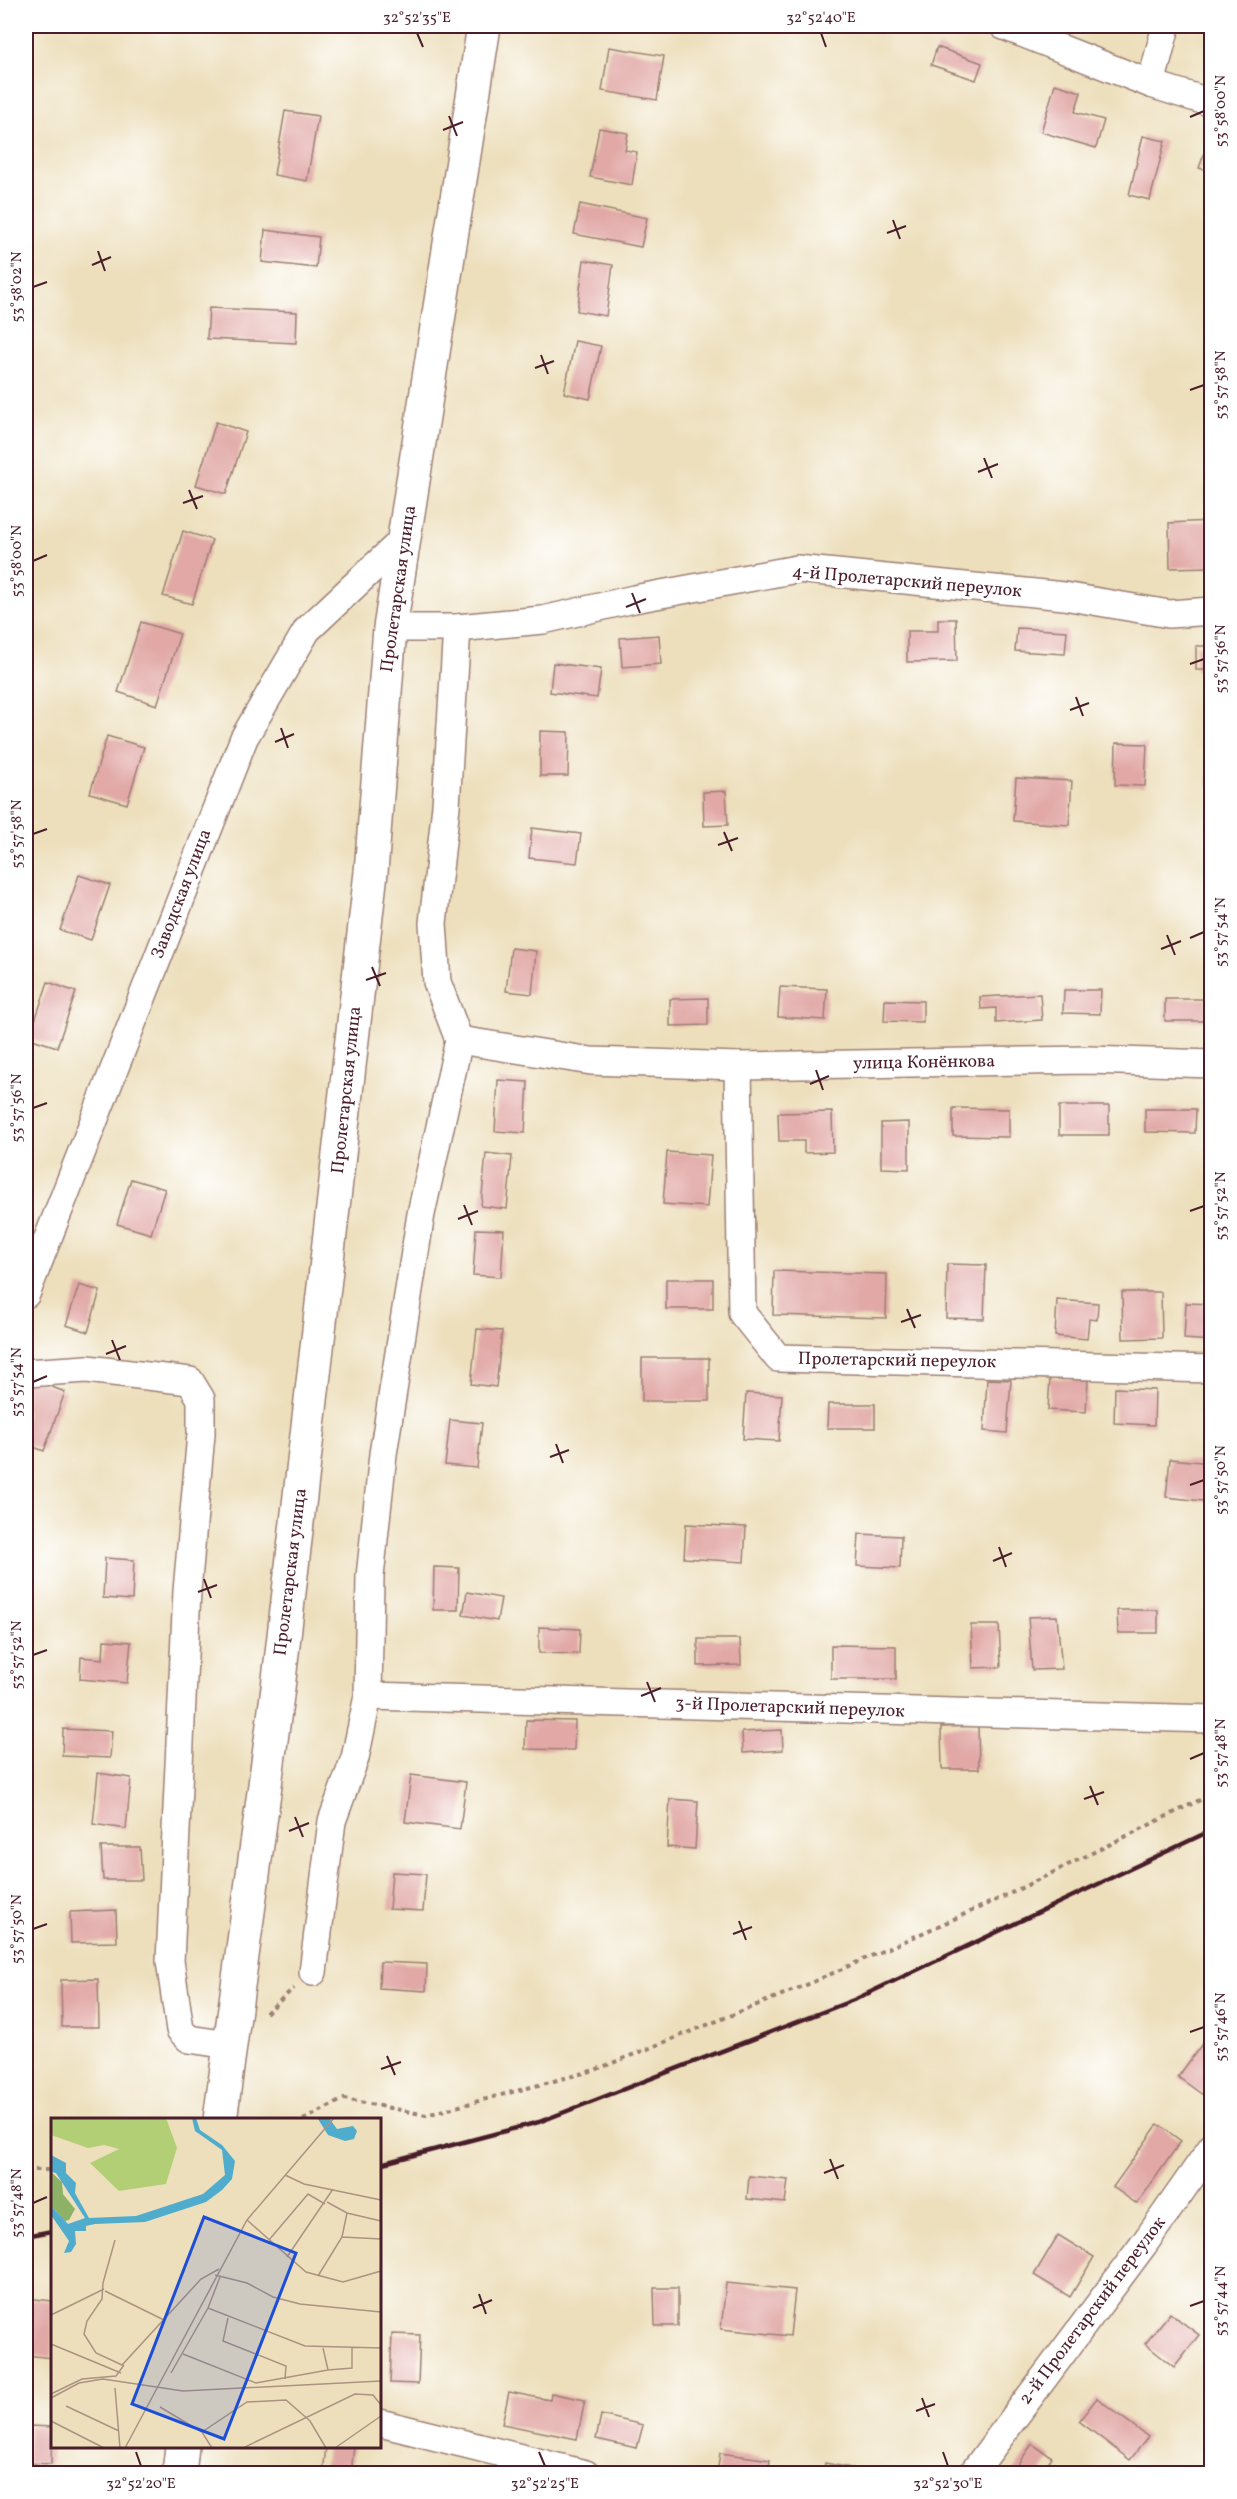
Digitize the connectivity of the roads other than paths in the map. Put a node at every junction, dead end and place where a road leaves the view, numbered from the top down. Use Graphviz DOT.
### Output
graph roads {
  1 [pos="484,26"];
  2 [pos="1004,26"];
  3 [pos="1166,26"];
  4 [pos="1151,84"];
  5 [pos="1212,103"];
  6 [pos="406,537"];
  7 [pos="1212,611"];
  8 [pos="390,628"];
  9 [pos="457,628"];
  10 [pos="459,1040"];
  11 [pos="1212,1064"];
  12 [pos="738,1066"];
  13 [pos="26,1294"];
  14 [pos="1212,1369"];
  15 [pos="26,1373"];
  16 [pos="368,1696"];
  17 [pos="1212,1719"];
  18 [pos="312,1972"];
  19 [pos="230,2045"];
  20 [pos="220,2118"];
  21 [pos="1212,2147"];
  22 [pos="381,2423"];
  23 [pos="182,2448"];
  24 [pos="179,2474"];
  25 [pos="586,2474"];
  26 [pos="972,2474"];
  1 -- 6 [label="main road, Пролетарская улица"];
  2 -- 4 [label="street"];
  3 -- 4 [label="street"];
  4 -- 5 [label="street"];
  6 -- 8 [label="main road, Пролетарская улица"];
  6 -- 13 [label="street, Заводская улица"];
  7 -- 9 [label="street, 4-й Пролетарский переулок"];
  8 -- 9 [label="street, 4-й Пролетарский переулок"];
  8 -- 19 [label="main road, Пролетарская улица"];
  9 -- 10 [label="street"];
  10 -- 12 [label="street, улица Конёнкова"];
  10 -- 16 [label="street"];
  11 -- 12 [label="street, улица Конёнкова"];
  12 -- 14 [label="street, Пролетарский переулок"];
  15 -- 19 [label="street"];
  16 -- 17 [label="street, 3-й Пролетарский переулок"];
  16 -- 18 [label="street"];
  19 -- 20 [label="main road, Пролетарская улица"];
  21 -- 26 [label="street, 2-й Пролетарский переулок"];
  22 -- 25 [label="street"];
  23 -- 24 [label="main road"];
}
